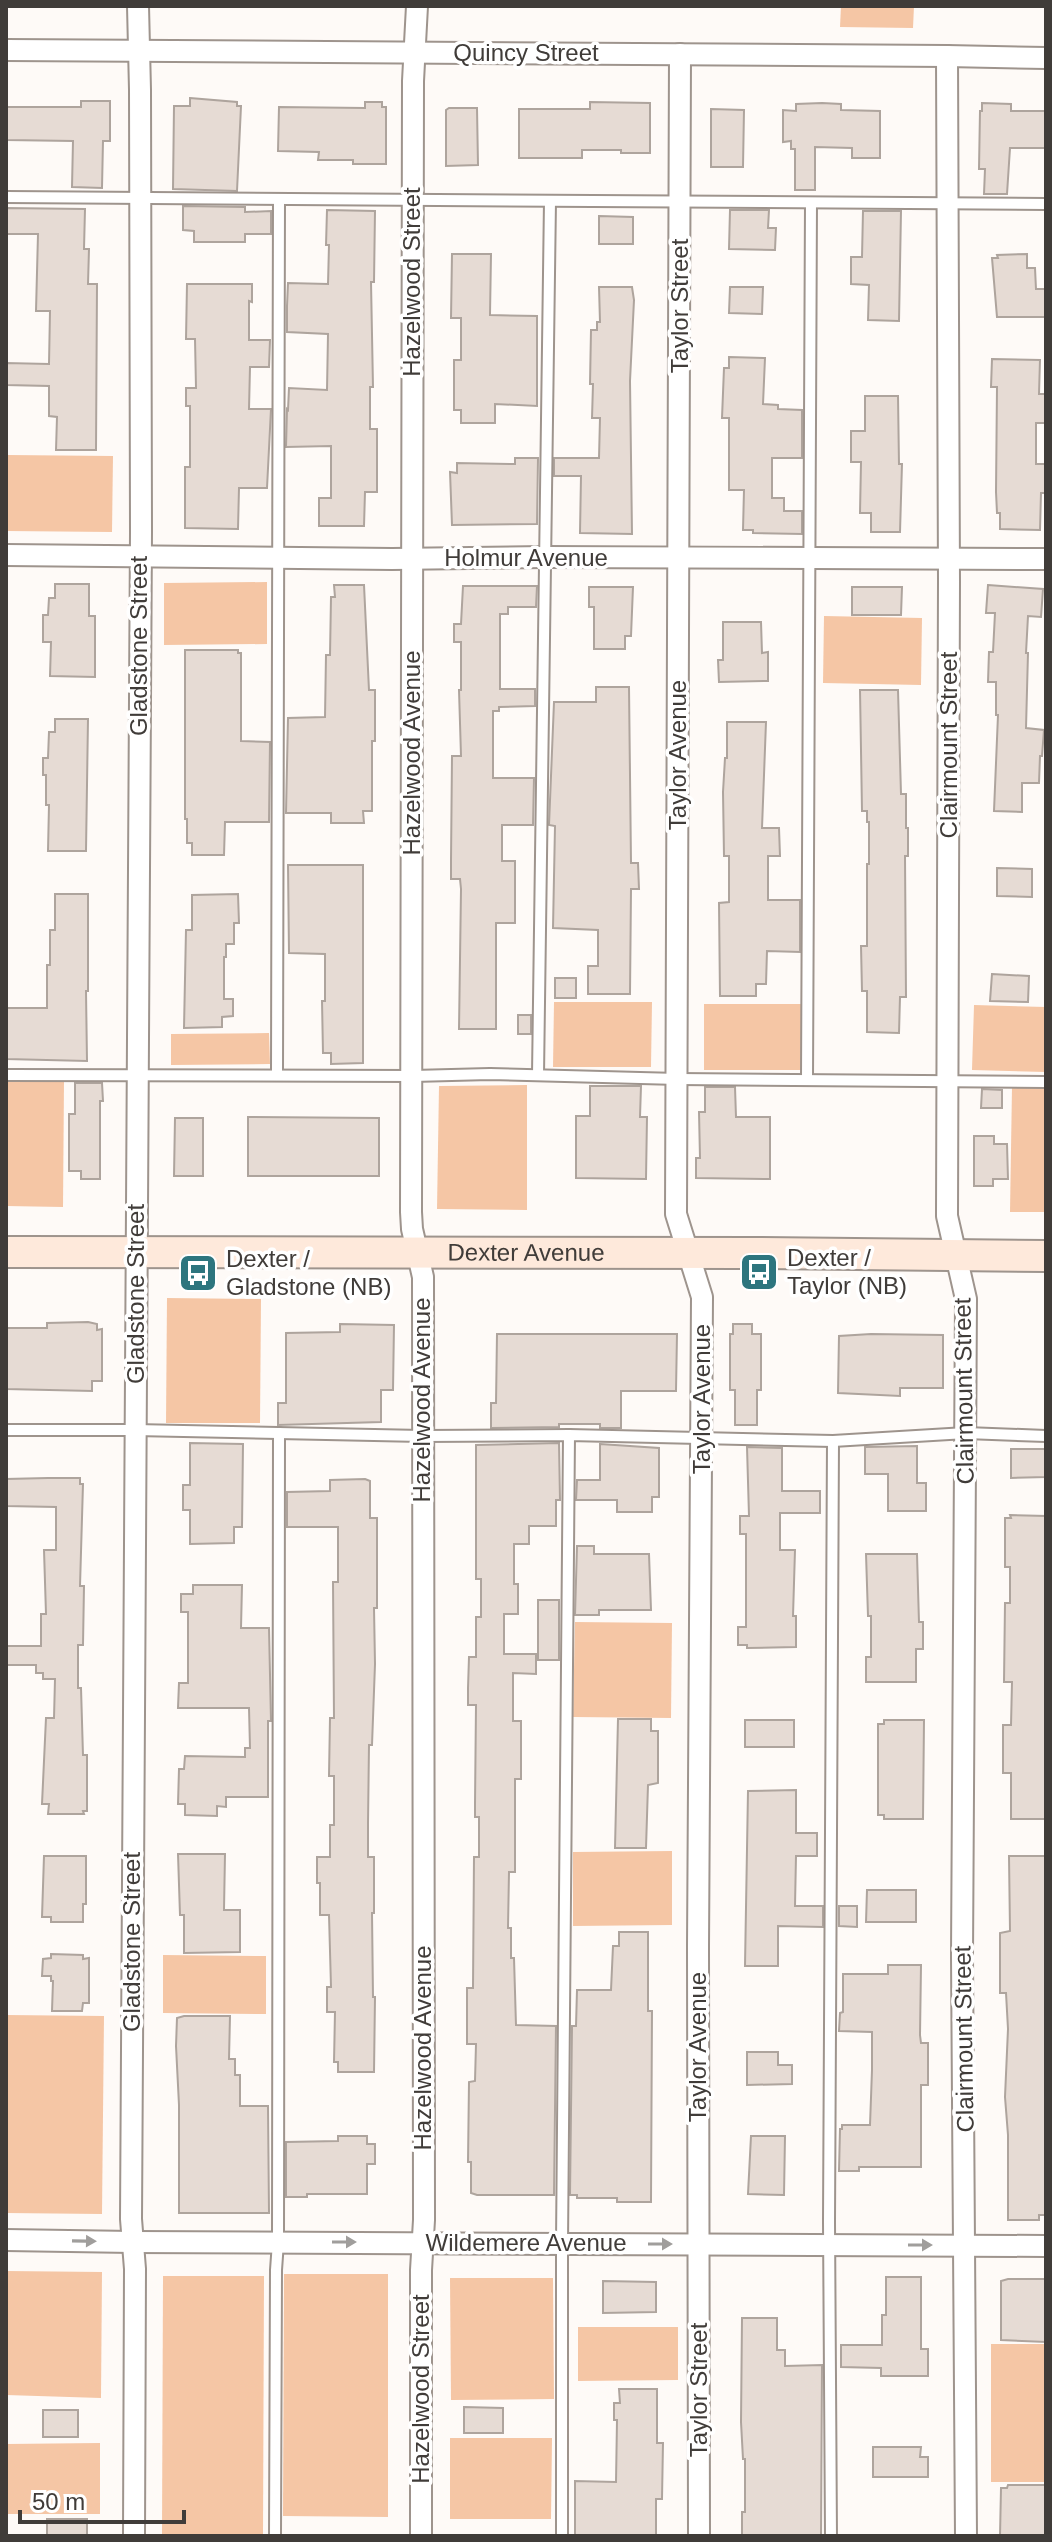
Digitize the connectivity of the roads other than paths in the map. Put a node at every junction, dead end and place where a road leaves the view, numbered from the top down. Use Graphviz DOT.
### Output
graph roads {
  1 [pos="138,6"];
  2 [pos="417,6"];
  3 [pos="6,50"];
  4 [pos="138,51"];
  5 [pos="415,52"];
  6 [pos="680,54"];
  7 [pos="947,56"];
  8 [pos="1046,58"];
  9 [pos="6,197"];
  10 [pos="139,198"];
  11 [pos="279,199"];
  12 [pos="413,200"];
  13 [pos="550,201"];
  14 [pos="680,202"];
  15 [pos="811,203"];
  16 [pos="947,204"];
  17 [pos="1046,204"];
  18 [pos="6,555"];
  19 [pos="140,557"];
  20 [pos="276,557"];
  21 [pos="545,557"];
  22 [pos="679,557"];
  23 [pos="811,558"];
  24 [pos="411,559"];
  25 [pos="949,559"];
  26 [pos="1046,559"];
  27 [pos="6,1075"];
  28 [pos="136,1075"];
  29 [pos="277,1075"];
  30 [pos="538,1075"];
  31 [pos="413,1076"];
  32 [pos="678,1079"];
  33 [pos="807,1080"];
  34 [pos="947,1081"];
  35 [pos="1046,1082"];
  36 [pos="6,1252"];
  37 [pos="136,1253"];
  38 [pos="690,1254"];
  39 [pos="417,1255"];
  40 [pos="956,1255"];
  41 [pos="1046,1256"];
  42 [pos="6,1430"];
  43 [pos="135,1430"];
  44 [pos="279,1433"];
  45 [pos="966,1433"];
  46 [pos="569,1435"];
  47 [pos="422,1436"];
  48 [pos="1046,1436"];
  49 [pos="702,1437"];
  50 [pos="833,1441"];
  51 [pos="6,2240"];
  52 [pos="132,2242"];
  53 [pos="278,2242"];
  54 [pos="422,2243"];
  55 [pos="562,2243"];
  56 [pos="698,2245"];
  57 [pos="829,2245"];
  58 [pos="965,2245"];
  59 [pos="1046,2246"];
  60 [pos="134,2536"];
  61 [pos="275,2536"];
  62 [pos="421,2536"];
  63 [pos="562,2536"];
  64 [pos="699,2536"];
  65 [pos="831,2536"];
  66 [pos="966,2536"];
  1 -- 4 [label="street, Gladstone Street"];
  2 -- 5 [label="street, Hazelwood Street"];
  3 -- 4 [label="street, Quincy Street"];
  4 -- 5 [label="street, Quincy Street"];
  4 -- 10 [label="street, Gladstone Street"];
  5 -- 6 [label="street, Quincy Street"];
  5 -- 12 [label="street, Hazelwood Street"];
  6 -- 7 [label="street, Quincy Street"];
  6 -- 14 [label="street, Taylor Street"];
  7 -- 8 [label="street, Quincy Street"];
  7 -- 16 [label="street, Clairmount Street"];
  9 -- 10 [label="lane"];
  10 -- 11 [label="lane"];
  10 -- 19 [label="street, Gladstone Street"];
  11 -- 12 [label="lane"];
  11 -- 20 [label="lane"];
  12 -- 13 [label="lane"];
  12 -- 24 [label="street, Hazelwood Street"];
  13 -- 14 [label="lane"];
  13 -- 21 [label="lane"];
  14 -- 15 [label="lane"];
  14 -- 22 [label="street, Taylor Street"];
  15 -- 16 [label="lane"];
  15 -- 23 [label="lane"];
  16 -- 17 [label="lane"];
  16 -- 25 [label="street, Clairmount Street"];
  18 -- 19 [label="street, Holmur Avenue"];
  19 -- 20 [label="street, Holmur Avenue"];
  19 -- 28 [label="street, Gladstone Street"];
  20 -- 24 [label="street, Holmur Avenue"];
  20 -- 29 [label="lane"];
  21 -- 22 [label="street, Holmur Avenue"];
  21 -- 24 [label="street, Holmur Avenue"];
  21 -- 30 [label="lane"];
  22 -- 23 [label="street, Holmur Avenue"];
  22 -- 32 [label="street, Taylor Avenue"];
  23 -- 25 [label="street, Holmur Avenue"];
  23 -- 33 [label="lane"];
  24 -- 31 [label="street, Hazelwood Avenue"];
  25 -- 26 [label="street, Holmur Avenue"];
  25 -- 34 [label="street, Clairmount Street"];
  27 -- 28 [label="lane"];
  28 -- 29 [label="lane"];
  28 -- 37 [label="street, Gladstone Street"];
  29 -- 31 [label="lane"];
  30 -- 31 [label="lane"];
  30 -- 32 [label="lane"];
  31 -- 39 [label="street, Hazelwood Avenue"];
  32 -- 33 [label="lane"];
  32 -- 38 [label="street, Taylor Avenue"];
  33 -- 34 [label="lane"];
  34 -- 35 [label="lane"];
  34 -- 40 [label="street, Clairmount Street"];
  36 -- 37 [label="street, Dexter Avenue"];
  37 -- 39 [label="street, Dexter Avenue"];
  37 -- 43 [label="street, Gladstone Street"];
  38 -- 39 [label="street, Dexter Avenue"];
  38 -- 40 [label="street, Dexter Avenue"];
  38 -- 49 [label="street, Taylor Avenue"];
  39 -- 47 [label="street, Hazelwood Avenue"];
  40 -- 41 [label="street, Dexter Avenue"];
  40 -- 45 [label="street, Clairmount Street"];
  42 -- 43 [label="lane"];
  43 -- 44 [label="lane"];
  43 -- 52 [label="street, Gladstone Street"];
  44 -- 47 [label="lane"];
  44 -- 53 [label="lane"];
  45 -- 48 [label="lane"];
  45 -- 50 [label="lane"];
  45 -- 58 [label="street, Clairmount Street"];
  46 -- 47 [label="lane"];
  46 -- 49 [label="lane"];
  46 -- 55 [label="lane"];
  47 -- 54 [label="street, Hazelwood Avenue"];
  49 -- 50 [label="lane"];
  49 -- 56 [label="street, Taylor Avenue"];
  50 -- 57 [label="lane"];
  51 -- 52 [label="street, Wildemere Avenue, one-way"];
  52 -- 53 [label="street, Wildemere Avenue"];
  52 -- 60 [label="street, Gladstone Street"];
  53 -- 54 [label="street, Wildemere Avenue, one-way"];
  53 -- 61 [label="lane"];
  54 -- 55 [label="street, Wildemere Avenue"];
  54 -- 62 [label="street, Hazelwood Street"];
  55 -- 56 [label="street, Wildemere Avenue, one-way"];
  55 -- 63 [label="lane"];
  56 -- 57 [label="street, Wildemere Avenue"];
  56 -- 64 [label="street, Taylor Street"];
  57 -- 58 [label="street, Wildemere Avenue, one-way"];
  57 -- 65 [label="lane"];
  58 -- 59 [label="street, Wildemere Avenue"];
  58 -- 66 [label="street, Clairmount Street"];
}
